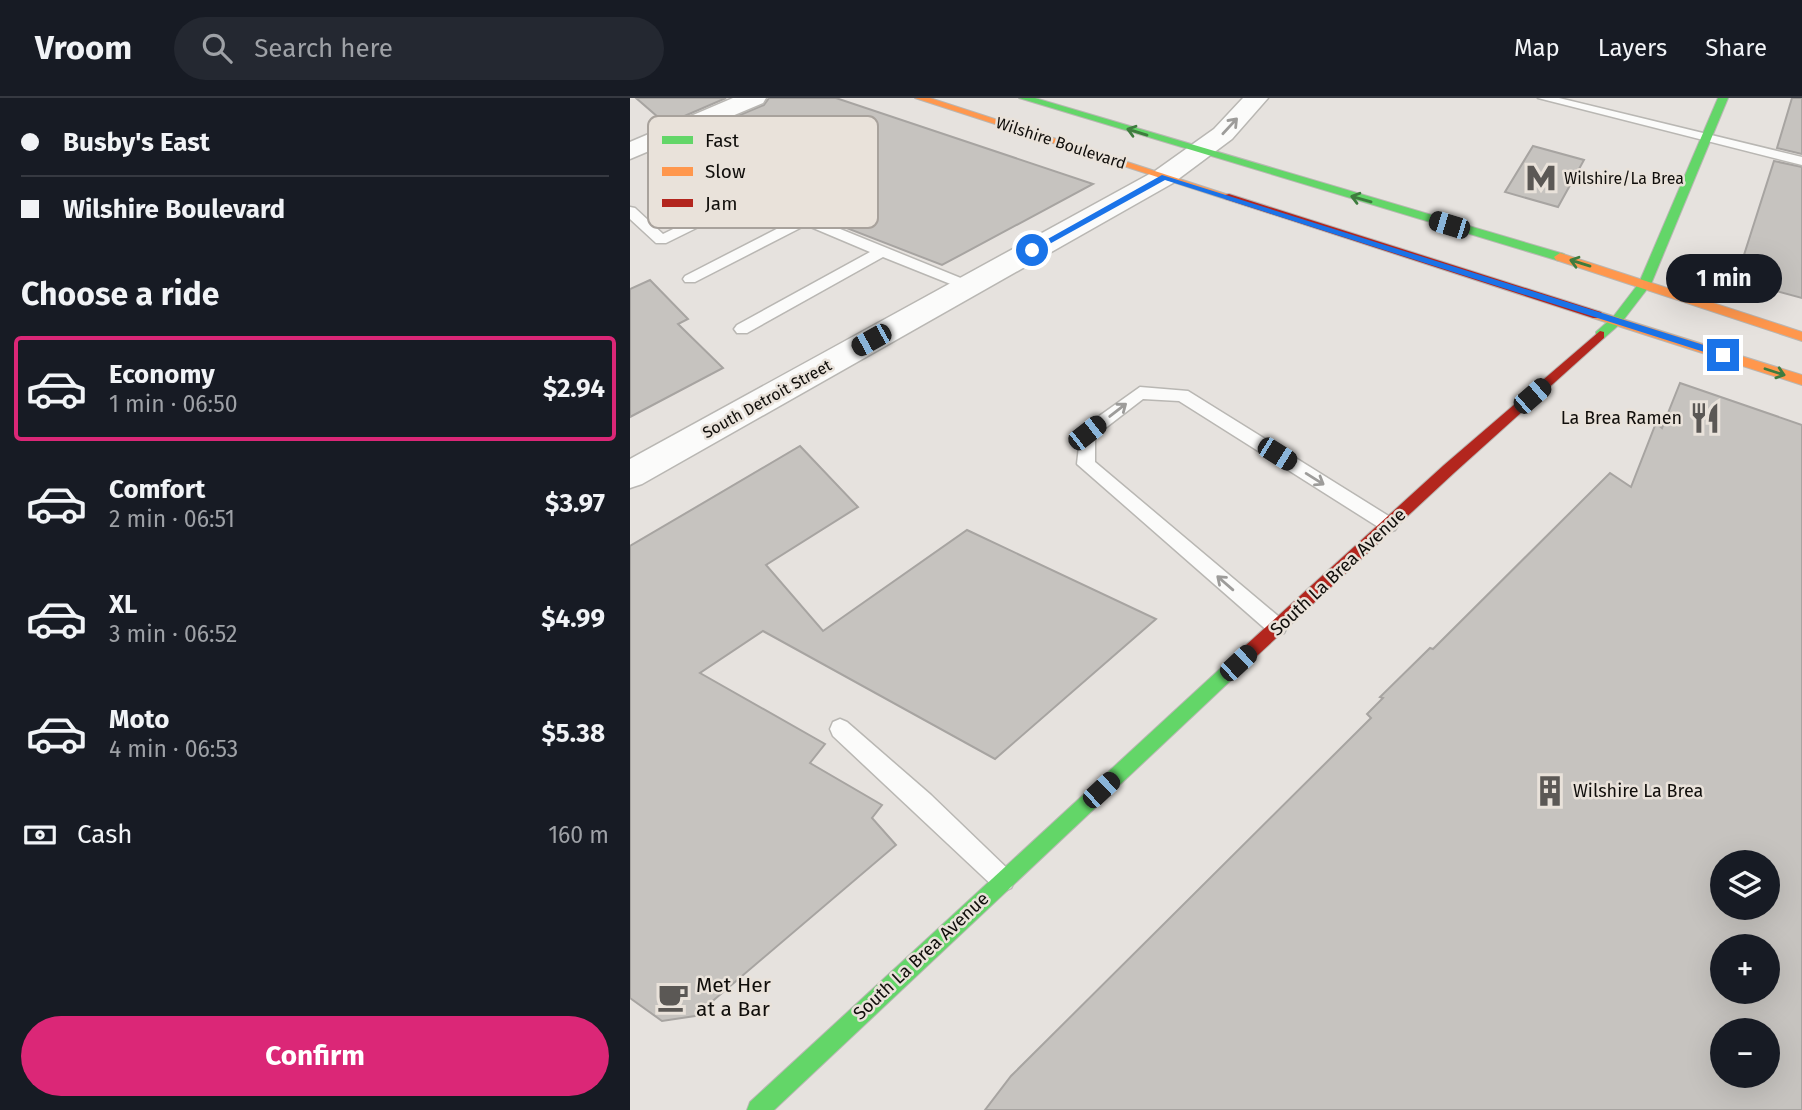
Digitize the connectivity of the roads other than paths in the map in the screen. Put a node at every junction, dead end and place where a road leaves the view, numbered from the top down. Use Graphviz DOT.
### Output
graph roads {
  1 [pos="754,98"];
  2 [pos="920,98"];
  3 [pos="1024,98"];
  4 [pos="1256,98"];
  5 [pos="1544,98"];
  6 [pos="1723,98"];
  7 [pos="709,116"];
  8 [pos="1705,138"];
  9 [pos="1202,152"];
  10 [pos="1802,161"];
  11 [pos="1164,177"];
  12 [pos="630,211"];
  13 [pos="648,228"];
  14 [pos="648,228"];
  15 [pos="686,228"];
  16 [pos="790,228"];
  17 [pos="826,228"];
  18 [pos="882,251"];
  19 [pos="690,279"];
  20 [pos="1645,284"];
  21 [pos="968,286"];
  22 [pos="1617,320"];
  23 [pos="742,329"];
  24 [pos="1802,337"];
  25 [pos="1802,380"];
  26 [pos="630,475"];
  27 [pos="1389,525"];
  28 [pos="1277,627"];
  29 [pos="840,729"];
  30 [pos="1003,880"];
  31 [pos="758,1110"];
  1 -- 7 [label="street"];
  2 -- 11 [label="main road, Wilshire Boulevard"];
  9 -- 3 [label="main road, Wilshire Boulevard, one-way"];
  9 -- 4 [label="street, South Detroit Street, one-way"];
  5 -- 8 [label="lane"];
  6 -- 8 [label="main road, South La Brea Avenue"];
  8 -- 10 [label="lane"];
  8 -- 20 [label="main road, South La Brea Avenue"];
  9 -- 11 [label="street, South Detroit Street"];
  20 -- 9 [label="main road, Wilshire Boulevard, one-way"];
  11 -- 21 [label="street, South Detroit Street"];
  11 -- 22 [label="main road, Wilshire Boulevard"];
  12 -- 13 [label="lane"];
  14 -- 15 [label="lane"];
  16 -- 19 [label="lane"];
  17 -- 18 [label="lane"];
  18 -- 21 [label="lane"];
  18 -- 23 [label="lane"];
  20 -- 22 [label="main road, South La Brea Avenue"];
  20 -- 24 [label="main road, Wilshire Boulevard"];
  21 -- 26 [label="street, South Detroit Street"];
  22 -- 25 [label="main road, Wilshire Boulevard, one-way"];
  22 -- 27 [label="main road, South La Brea Avenue"];
  27 -- 28 [label="main road, South La Brea Avenue"];
  28 -- 27 [label="lane, one-way"];
  28 -- 30 [label="main road, South La Brea Avenue"];
  29 -- 30 [label="lane"];
  30 -- 31 [label="main road, South La Brea Avenue"];
}
